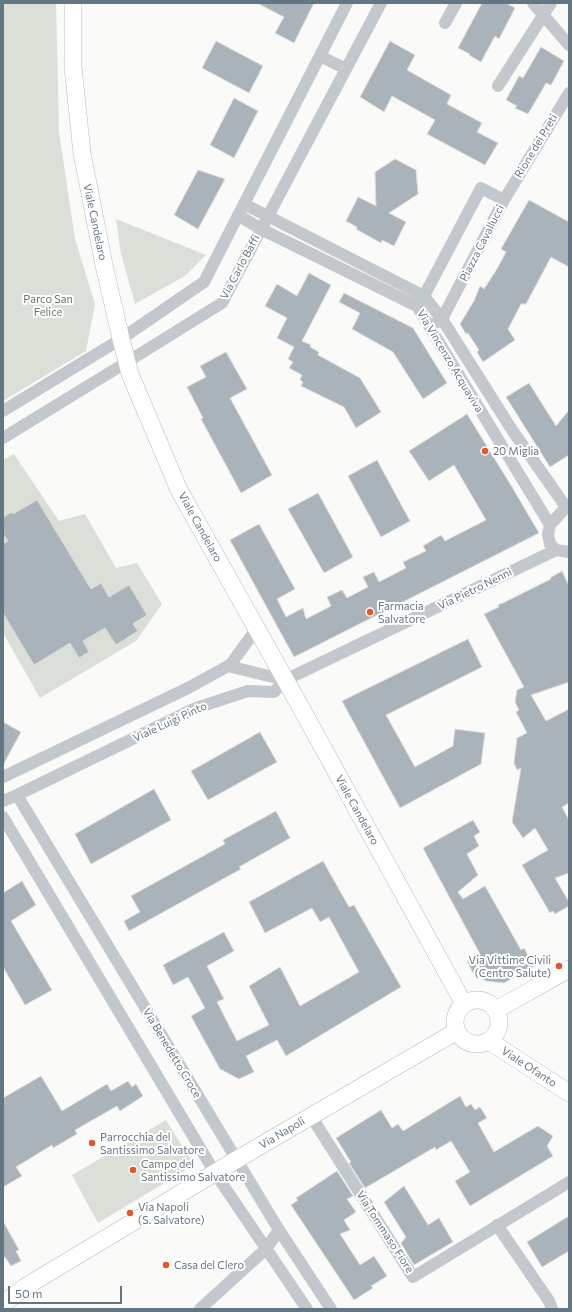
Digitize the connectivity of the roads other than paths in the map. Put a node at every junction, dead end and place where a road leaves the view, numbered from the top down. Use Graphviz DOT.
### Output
graph roads {
  1 [pos="73,3"];
  2 [pos="348,3"];
  3 [pos="381,3"];
  4 [pos="456,3"];
  5 [pos="533,3"];
  6 [pos="551,3"];
  7 [pos="544,14"];
  8 [pos="446,23"];
  9 [pos="569,45"];
  10 [pos="320,56"];
  11 [pos="346,68"];
  12 [pos="498,86"];
  13 [pos="569,93"];
  14 [pos="504,200"];
  15 [pos="244,204"];
  16 [pos="238,215"];
  17 [pos="268,215"];
  18 [pos="261,229"];
  19 [pos="424,296"];
  20 [pos="442,319"];
  21 [pos="429,326"];
  22 [pos="121,339"];
  23 [pos="127,362"];
  24 [pos="3,412"];
  25 [pos="3,438"];
  26 [pos="567,506"];
  27 [pos="550,525"];
  28 [pos="556,550"];
  29 [pos="569,552"];
  30 [pos="257,628"];
  31 [pos="228,666"];
  32 [pos="285,680"];
  33 [pos="65,748"];
  34 [pos="79,765"];
  35 [pos="3,777"];
  36 [pos="17,795"];
  37 [pos="3,801"];
  38 [pos="3,817"];
  39 [pos="569,969"];
  40 [pos="464,1004"];
  41 [pos="496,1010"];
  42 [pos="457,1031"];
  43 [pos="488,1041"];
  44 [pos="569,1093"];
  45 [pos="311,1116"];
  46 [pos="236,1160"];
  47 [pos="215,1173"];
  48 [pos="569,1182"];
  49 [pos="497,1225"];
  50 [pos="279,1230"];
  51 [pos="266,1249"];
  52 [pos="25,1287"];
  53 [pos="3,1294"];
  54 [pos="3,1304"];
  55 [pos="200,1309"];
  56 [pos="307,1309"];
  57 [pos="331,1309"];
  58 [pos="552,1309"];
  1 -- 22 [label="main road, Viale Candelaro"];
  2 -- 10 [label="street"];
  3 -- 11 [label="street, Via Carlo Baffi"];
  4 -- 8 [label="street"];
  5 -- 7 [label="street"];
  6 -- 7 [label="street"];
  7 -- 9 [label="street"];
  7 -- 12 [label="street"];
  10 -- 11 [label="street"];
  10 -- 15 [label="street"];
  11 -- 17 [label="street, Via Carlo Baffi"];
  13 -- 14 [label="street, Rione dei Preti"];
  14 -- 19 [label="street, Piazza Cavallucci"];
  14 -- 20 [label="street, Piazza Cavallucci"];
  15 -- 16 [label="street"];
  15 -- 17 [label="street, Via Vincenzo Acquaviva"];
  16 -- 18 [label="street, Via Vincenzo Acquaviva"];
  16 -- 22 [label="street"];
  17 -- 18 [label="street, Via Carlo Baffi"];
  17 -- 19 [label="street, Via Vincenzo Acquaviva"];
  18 -- 21 [label="street, Via Vincenzo Acquaviva"];
  18 -- 23 [label="street, Via Carlo Baffi"];
  19 -- 20 [label="street, Via Vincenzo Acquaviva"];
  20 -- 21 [label="street"];
  20 -- 26 [label="street, Via Vincenzo Acquaviva"];
  21 -- 27 [label="street, Via Vincenzo Acquaviva"];
  22 -- 23 [label="main road, Viale Candelaro"];
  22 -- 24 [label="street"];
  23 -- 25 [label="street, Via Carlo Baffi"];
  23 -- 30 [label="main road, Viale Candelaro"];
  26 -- 27 [label="street"];
  27 -- 28 [label="street"];
  28 -- 29 [label="street"];
  28 -- 32 [label="street, Via Pietro Nenni"];
  30 -- 31 [label="street, Viale Luigi Pinto"];
  30 -- 32 [label="main road, Viale Candelaro"];
  31 -- 32 [label="street"];
  31 -- 33 [label="street, Viale Luigi Pinto"];
  32 -- 34 [label="street, Viale Luigi Pinto"];
  32 -- 40 [label="main road, Viale Candelaro"];
  33 -- 34 [label="street"];
  33 -- 35 [label="street, Viale Luigi Pinto"];
  34 -- 36 [label="street, Viale Luigi Pinto"];
  36 -- 37 [label="street, Viale Luigi Pinto"];
  36 -- 46 [label="street, Via Benedetto Croce"];
  38 -- 47 [label="street"];
  39 -- 41 [label="main road"];
  40 -- 41 [label="main road"];
  40 -- 42 [label="main road"];
  41 -- 43 [label="main road"];
  42 -- 43 [label="main road"];
  42 -- 45 [label="main road, Via Napoli"];
  43 -- 44 [label="main road, Viale Ofanto"];
  45 -- 46 [label="main road, Via Napoli"];
  45 -- 49 [label="street, Via Tommaso Fiore"];
  46 -- 47 [label="main road, Via Napoli"];
  46 -- 50 [label="street, Via Benedetto Croce"];
  47 -- 51 [label="street"];
  47 -- 52 [label="main road, Via Napoli"];
  48 -- 49 [label="street, Via Tommaso Fiore"];
  49 -- 58 [label="street"];
  50 -- 51 [label="street"];
  50 -- 57 [label="street, Via Benedetto Croce"];
  51 -- 55 [label="street"];
  51 -- 56 [label="street"];
  52 -- 53 [label="main road, Via Napoli"];
  52 -- 54 [label="main road, Via Napoli"];
}
